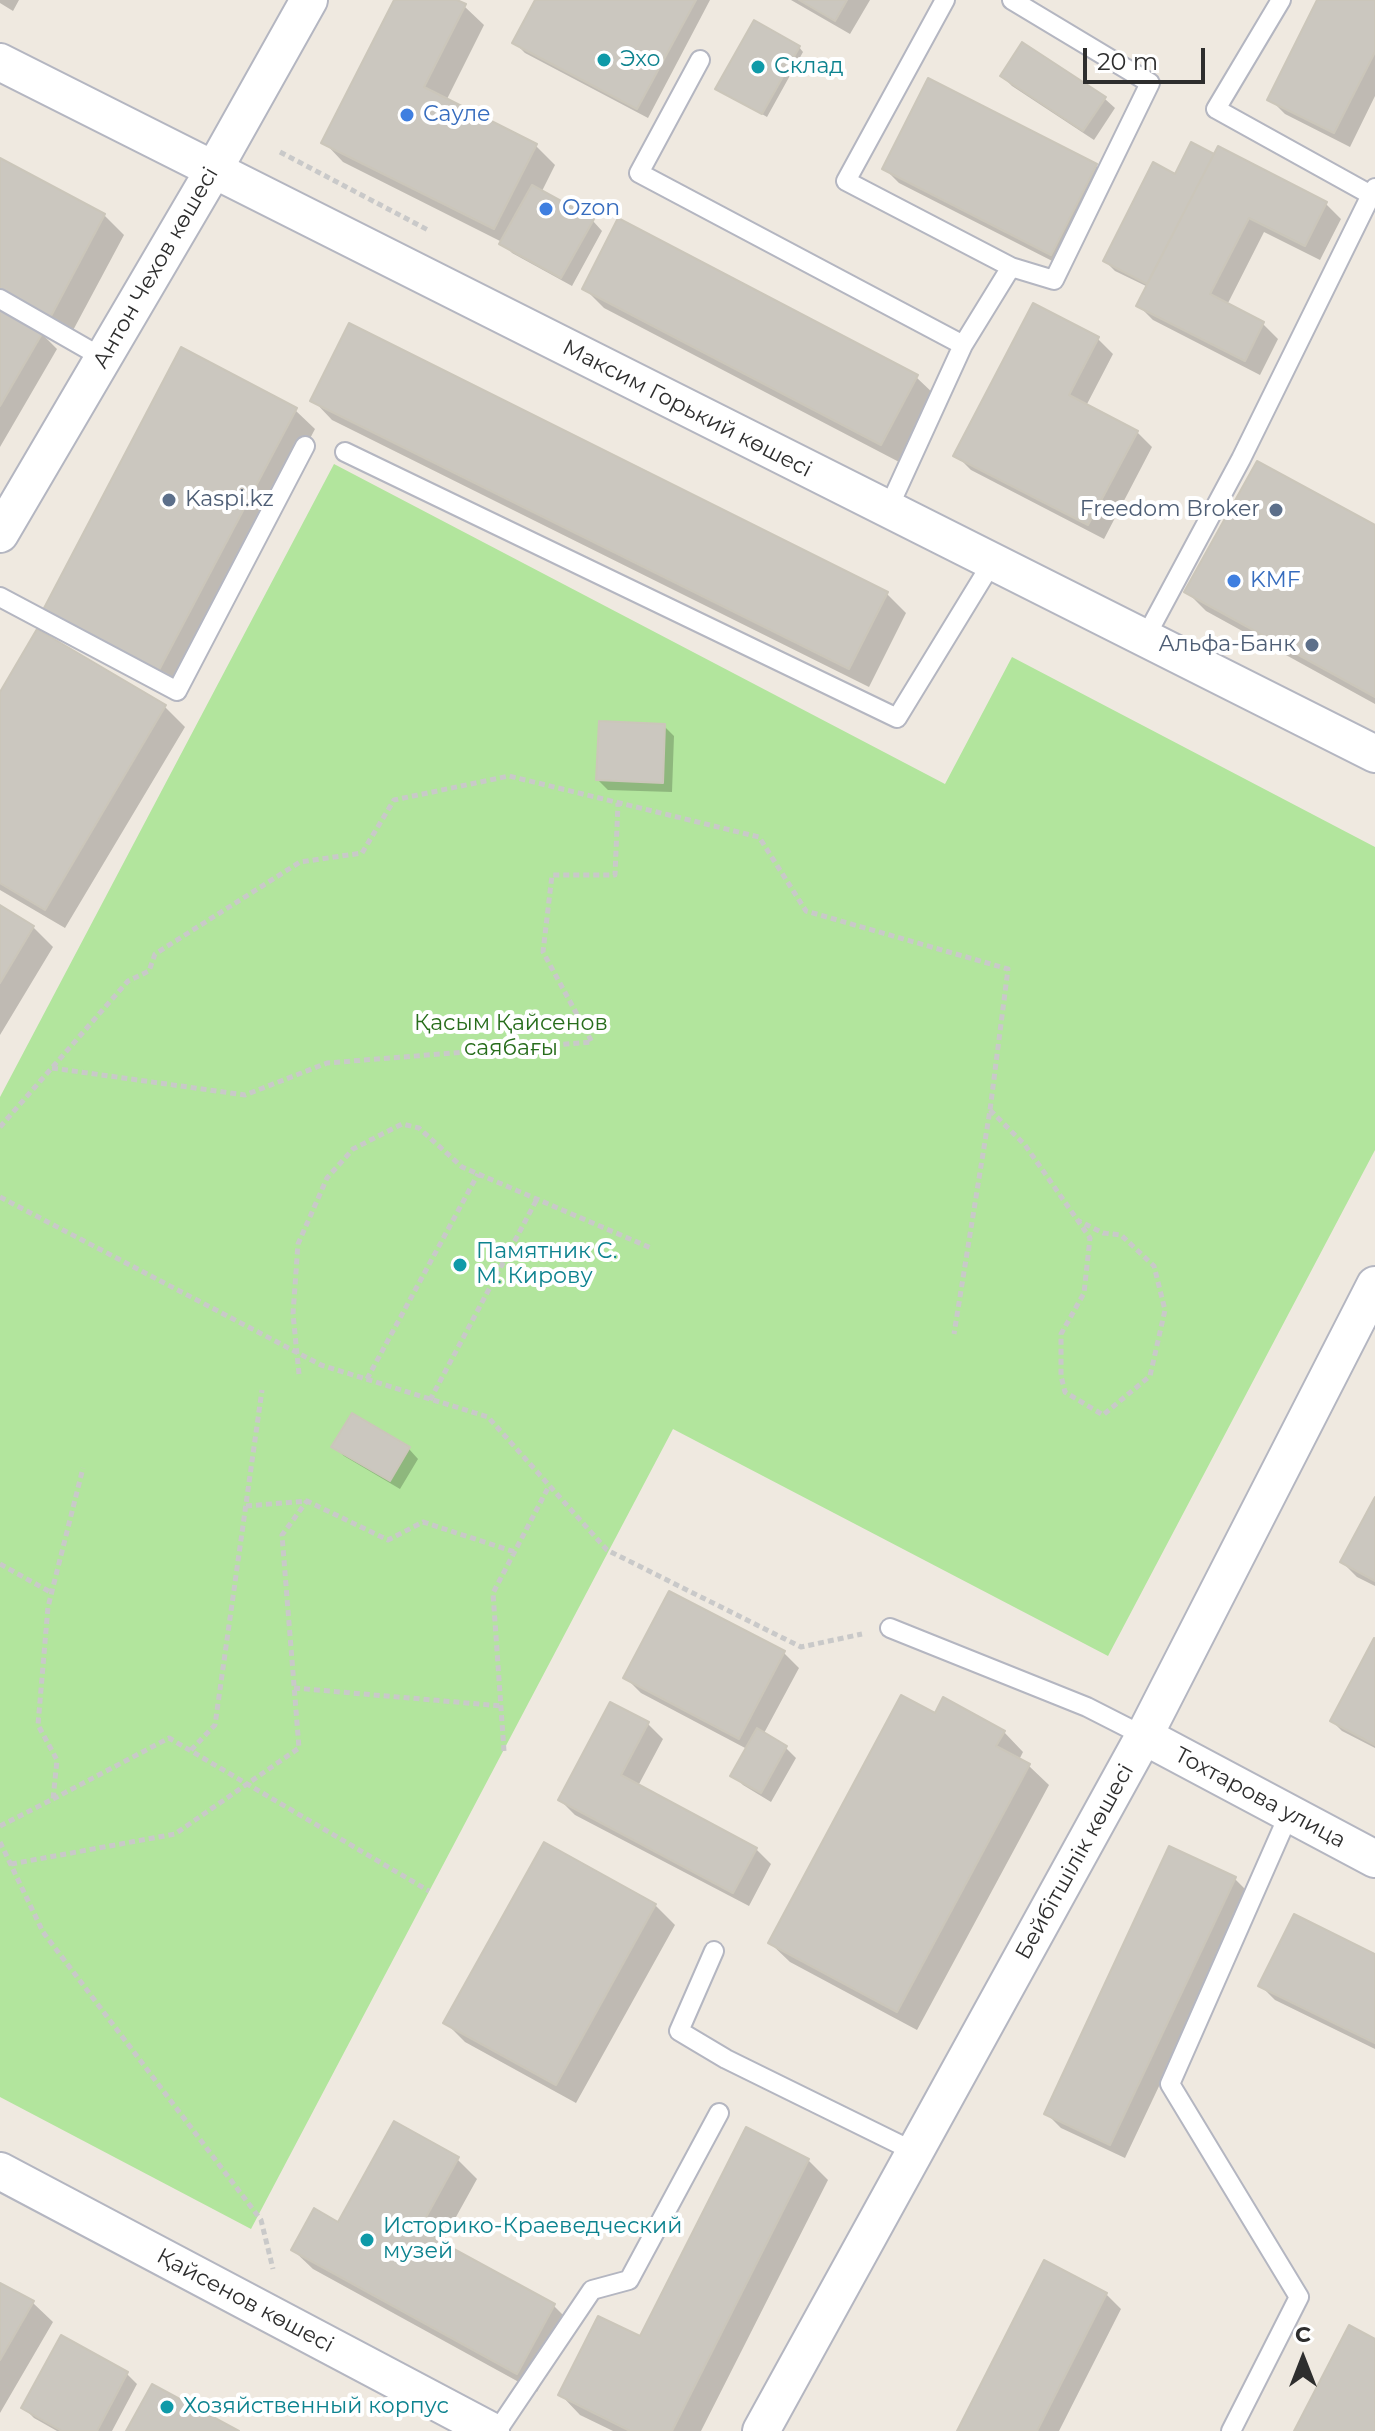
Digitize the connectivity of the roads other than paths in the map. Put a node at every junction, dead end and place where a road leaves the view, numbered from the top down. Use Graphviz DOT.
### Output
graph roads {
  1 [pos="309,0"];
  2 [pos="945,0"];
  3 [pos="1012,0"];
  4 [pos="1281,0"];
  5 [pos="700,60"];
  6 [pos="0,62"];
  7 [pos="213,171"];
  8 [pos="1374,194"];
  9 [pos="1011,267"];
  10 [pos="0,299"];
  11 [pos="963,345"];
  12 [pos="103,358"];
  13 [pos="305,446"];
  14 [pos="345,452"];
  15 [pos="888,509"];
  16 [pos="0,534"];
  17 [pos="993,561"];
  18 [pos="0,597"];
  19 [pos="1145,638"];
  20 [pos="1375,754"];
  21 [pos="1375,1285"];
  22 [pos="890,1628"];
  23 [pos="1144,1736"];
  24 [pos="1289,1814"];
  25 [pos="1375,1859"];
  26 [pos="714,1951"];
  27 [pos="719,2113"];
  28 [pos="915,2152"];
  29 [pos="0,2171"];
  30 [pos="491,2431"];
  31 [pos="497,2431"];
  32 [pos="761,2431"];
  33 [pos="1231,2431"];
  1 -- 7 [label="street, Антон Чехов көшесі"];
  2 -- 9 [label="lane"];
  3 -- 9 [label="lane"];
  4 -- 8 [label="lane"];
  5 -- 11 [label="lane"];
  6 -- 7 [label="street, Максим Горький көшесі"];
  7 -- 12 [label="street, Антон Чехов көшесі"];
  7 -- 15 [label="street, Максим Горький көшесі"];
  8 -- 19 [label="lane"];
  9 -- 11 [label="lane"];
  10 -- 12 [label="lane"];
  11 -- 15 [label="lane"];
  12 -- 16 [label="street, Антон Чехов көшесі"];
  13 -- 18 [label="lane"];
  14 -- 17 [label="lane"];
  15 -- 17 [label="street, Максим Горький көшесі"];
  17 -- 19 [label="street, Максим Горький көшесі"];
  19 -- 20 [label="street, Максим Горький көшесі"];
  21 -- 23 [label="street, Бейбітшілік көшесі"];
  22 -- 23 [label="lane"];
  23 -- 24 [label="street, Тохтарова улица"];
  23 -- 28 [label="street, Бейбітшілік көшесі"];
  24 -- 25 [label="street, Тохтарова улица"];
  24 -- 33 [label="lane"];
  26 -- 28 [label="lane"];
  27 -- 31 [label="lane"];
  28 -- 32 [label="street, Бейбітшілік көшесі"];
  29 -- 30 [label="street, Қайсенов көшесі"];
}
